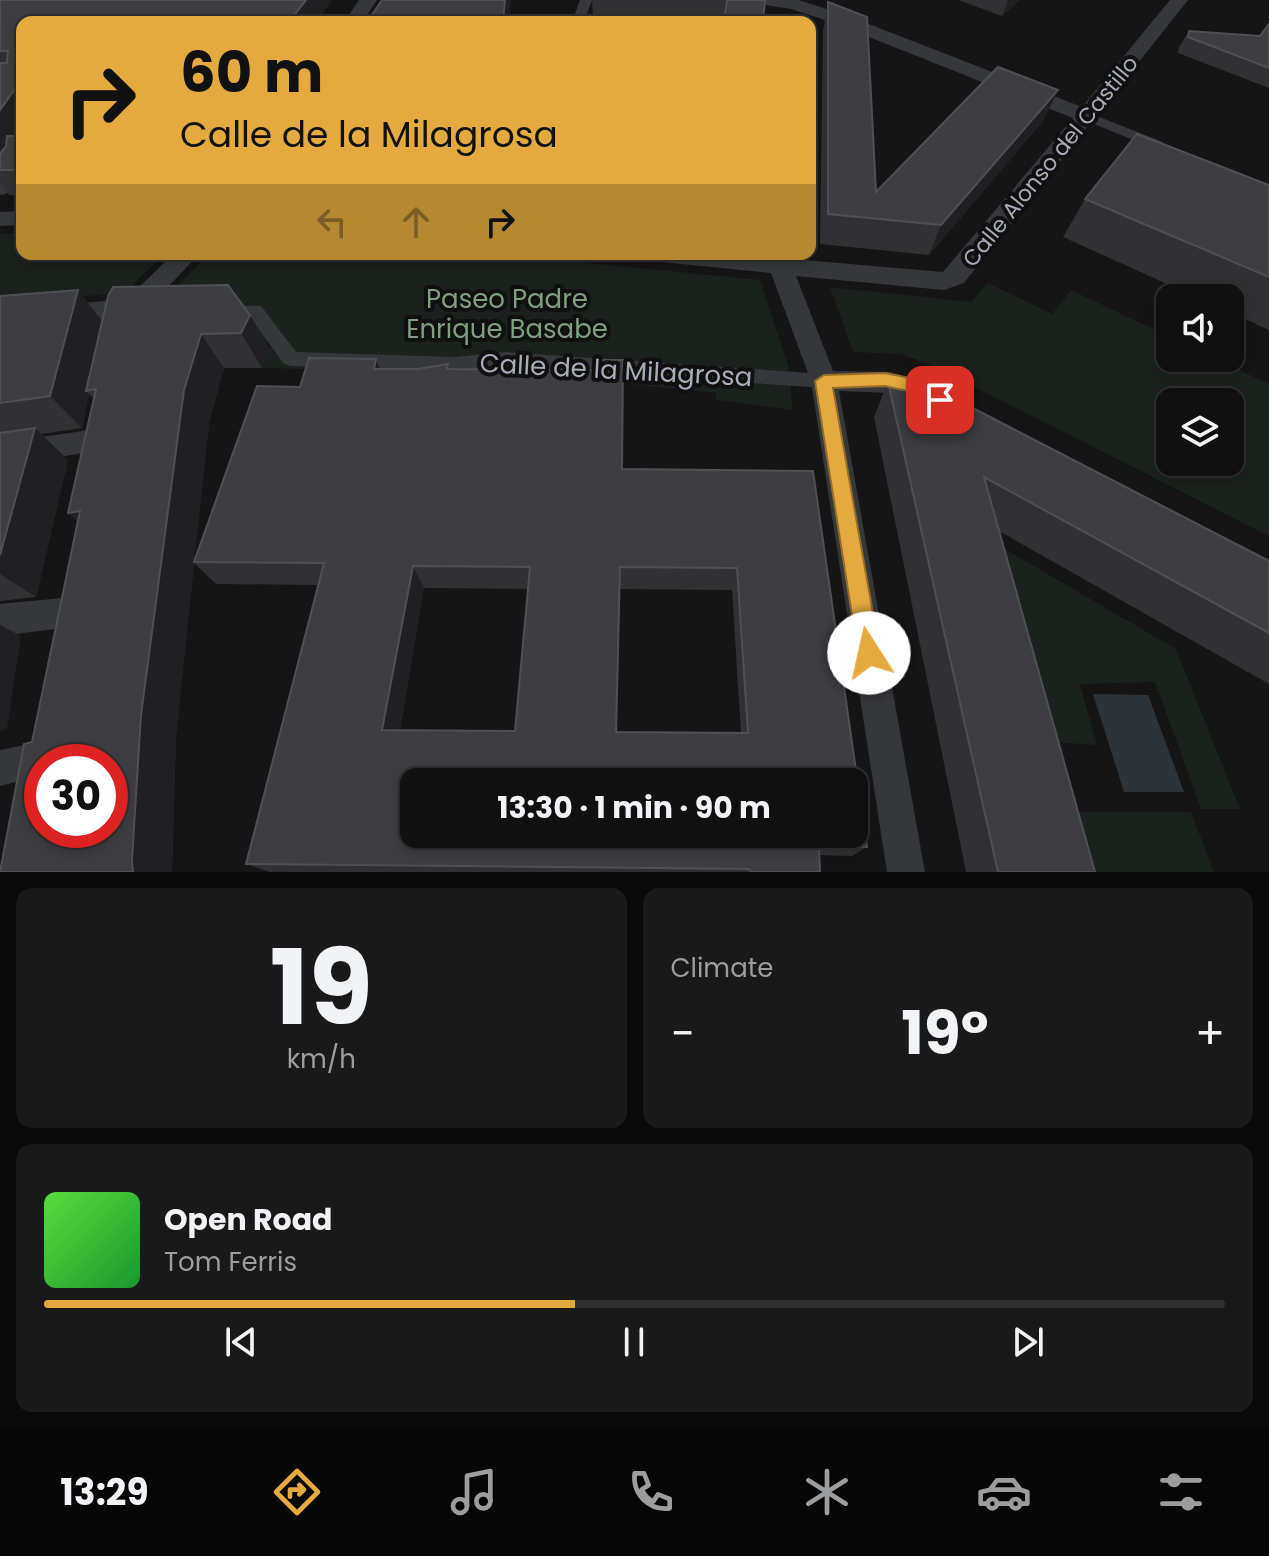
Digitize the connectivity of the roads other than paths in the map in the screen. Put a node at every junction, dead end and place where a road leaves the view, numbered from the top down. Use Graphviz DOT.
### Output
graph roads {
  1 [pos="764,0"];
  2 [pos="1179,0"];
  3 [pos="792,9"];
  4 [pos="1084,115"];
  5 [pos="1172,150"];
  6 [pos="16,167"];
  7 [pos="0,190"];
  8 [pos="183,260"];
  9 [pos="780,260"];
  10 [pos="147,310"];
  11 [pos="208,311"];
  12 [pos="0,319"];
  13 [pos="116,343"];
  14 [pos="824,381"];
  15 [pos="954,407"];
  16 [pos="0,455"];
  17 [pos="90,472"];
  18 [pos="62,612"];
  19 [pos="0,620"];
  20 [pos="906,872"];
  1 -- 3 [label="street"];
  2 -- 4 [label="street, Calle Alonso del Castillo"];
  3 -- 4 [label="street"];
  4 -- 5 [label="street"];
  4 -- 9 [label="street, Calle Alonso del Castillo"];
  6 -- 7 [label="street"];
  8 -- 10 [label="street"];
  9 -- 14 [label="street"];
  10 -- 12 [label="street"];
  10 -- 13 [label="street"];
  11 -- 14 [label="street, Calle de la Milagrosa"];
  14 -- 15 [label="street, Calle de la Milagrosa"];
  14 -- 20 [label="street"];
  16 -- 17 [label="street"];
  18 -- 19 [label="street"];
}
